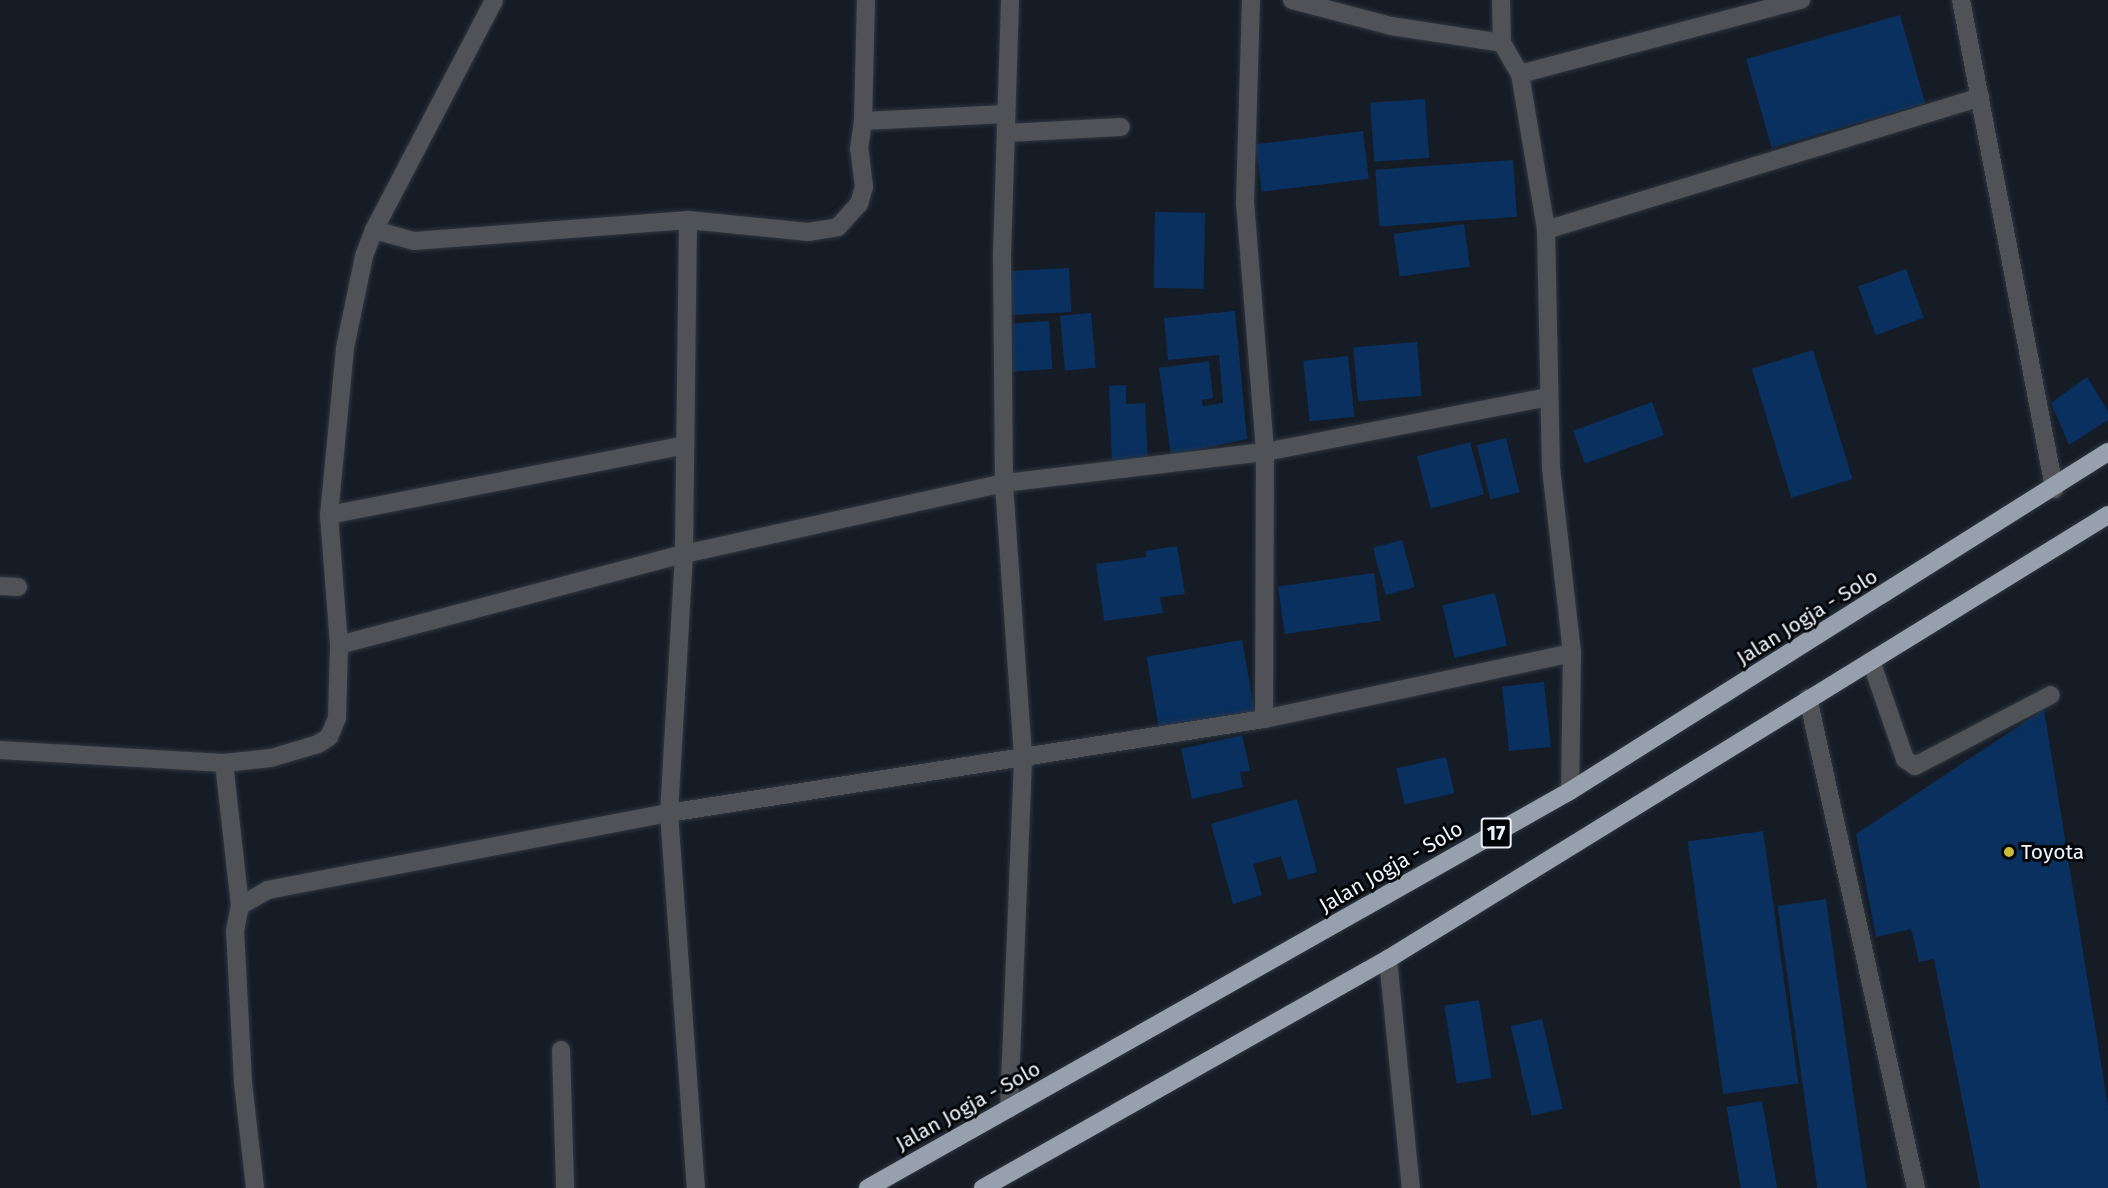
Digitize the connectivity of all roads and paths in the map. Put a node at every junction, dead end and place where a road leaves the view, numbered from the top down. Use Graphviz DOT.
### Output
graph roads {
  1 [pos="494,0"];
  2 [pos="866,0"];
  3 [pos="1010,0"];
  4 [pos="1251,0"];
  5 [pos="1292,0"];
  6 [pos="1501,0"];
  7 [pos="1801,0"];
  8 [pos="1961,0"];
  9 [pos="1502,43"];
  10 [pos="1520,74"];
  11 [pos="1980,98"];
  12 [pos="1006,114"];
  13 [pos="863,121"];
  14 [pos="1121,127"];
  15 [pos="1006,133"];
  16 [pos="688,220"];
  17 [pos="374,230"];
  18 [pos="1546,230"];
  19 [pos="1548,397"];
  20 [pos="686,445"];
  21 [pos="1265,452"];
  22 [pos="2108,452"];
  23 [pos="1004,483"];
  24 [pos="2054,489"];
  25 [pos="2108,515"];
  26 [pos="329,516"];
  27 [pos="684,554"];
  28 [pos="339,645"];
  29 [pos="1572,653"];
  30 [pos="1871,661"];
  31 [pos="2051,695"];
  32 [pos="1808,698"];
  33 [pos="1264,719"];
  34 [pos="0,750"];
  35 [pos="1023,756"];
  36 [pos="224,762"];
  37 [pos="1570,791"];
  38 [pos="669,813"];
  39 [pos="240,906"];
  40 [pos="1388,959"];
  41 [pos="561,1050"];
  42 [pos="1009,1109"];
  43 [pos="255,1188"];
  44 [pos="566,1188"];
  45 [pos="696,1188"];
  46 [pos="868,1188"];
  47 [pos="982,1188"];
  48 [pos="1411,1188"];
  49 [pos="1916,1188"];
  1 -- 17 [label="street"];
  2 -- 13 [label="street"];
  3 -- 12 [label="street"];
  4 -- 21 [label="street"];
  5 -- 9 [label="street"];
  6 -- 9 [label="street"];
  7 -- 10 [label="street"];
  8 -- 11 [label="street"];
  9 -- 10 [label="street"];
  10 -- 18 [label="street"];
  11 -- 18 [label="street"];
  11 -- 24 [label="street"];
  12 -- 13 [label="street"];
  12 -- 15 [label="street"];
  13 -- 16 [label="street"];
  14 -- 15 [label="street"];
  15 -- 23 [label="street"];
  16 -- 17 [label="street"];
  16 -- 20 [label="street"];
  17 -- 26 [label="street"];
  18 -- 19 [label="street"];
  19 -- 21 [label="street"];
  19 -- 29 [label="street"];
  20 -- 26 [label="street"];
  20 -- 27 [label="street"];
  21 -- 23 [label="street"];
  21 -- 33 [label="street"];
  22 -- 24 [label="highway, Jalan Jogja - Solo / 17"];
  23 -- 27 [label="street"];
  23 -- 35 [label="street"];
  24 -- 37 [label="highway, Jalan Jogja - Solo / 17"];
  25 -- 30 [label="highway, 17"];
  26 -- 28 [label="street"];
  27 -- 28 [label="street"];
  27 -- 38 [label="street"];
  28 -- 36 [label="street"];
  29 -- 33 [label="street"];
  29 -- 37 [label="street"];
  30 -- 31 [label="street"];
  30 -- 32 [label="highway, 17"];
  32 -- 40 [label="highway, 17"];
  32 -- 49 [label="street"];
  33 -- 35 [label="street"];
  34 -- 36 [label="street"];
  35 -- 38 [label="street"];
  35 -- 42 [label="street"];
  36 -- 39 [label="street"];
  37 -- 42 [label="highway, Jalan Jogja - Solo / 17"];
  38 -- 39 [label="street"];
  38 -- 45 [label="street"];
  39 -- 43 [label="street"];
  40 -- 47 [label="highway, 17"];
  40 -- 48 [label="street"];
  41 -- 44 [label="street"];
  42 -- 46 [label="highway, Jalan Jogja - Solo / 17"];
}
